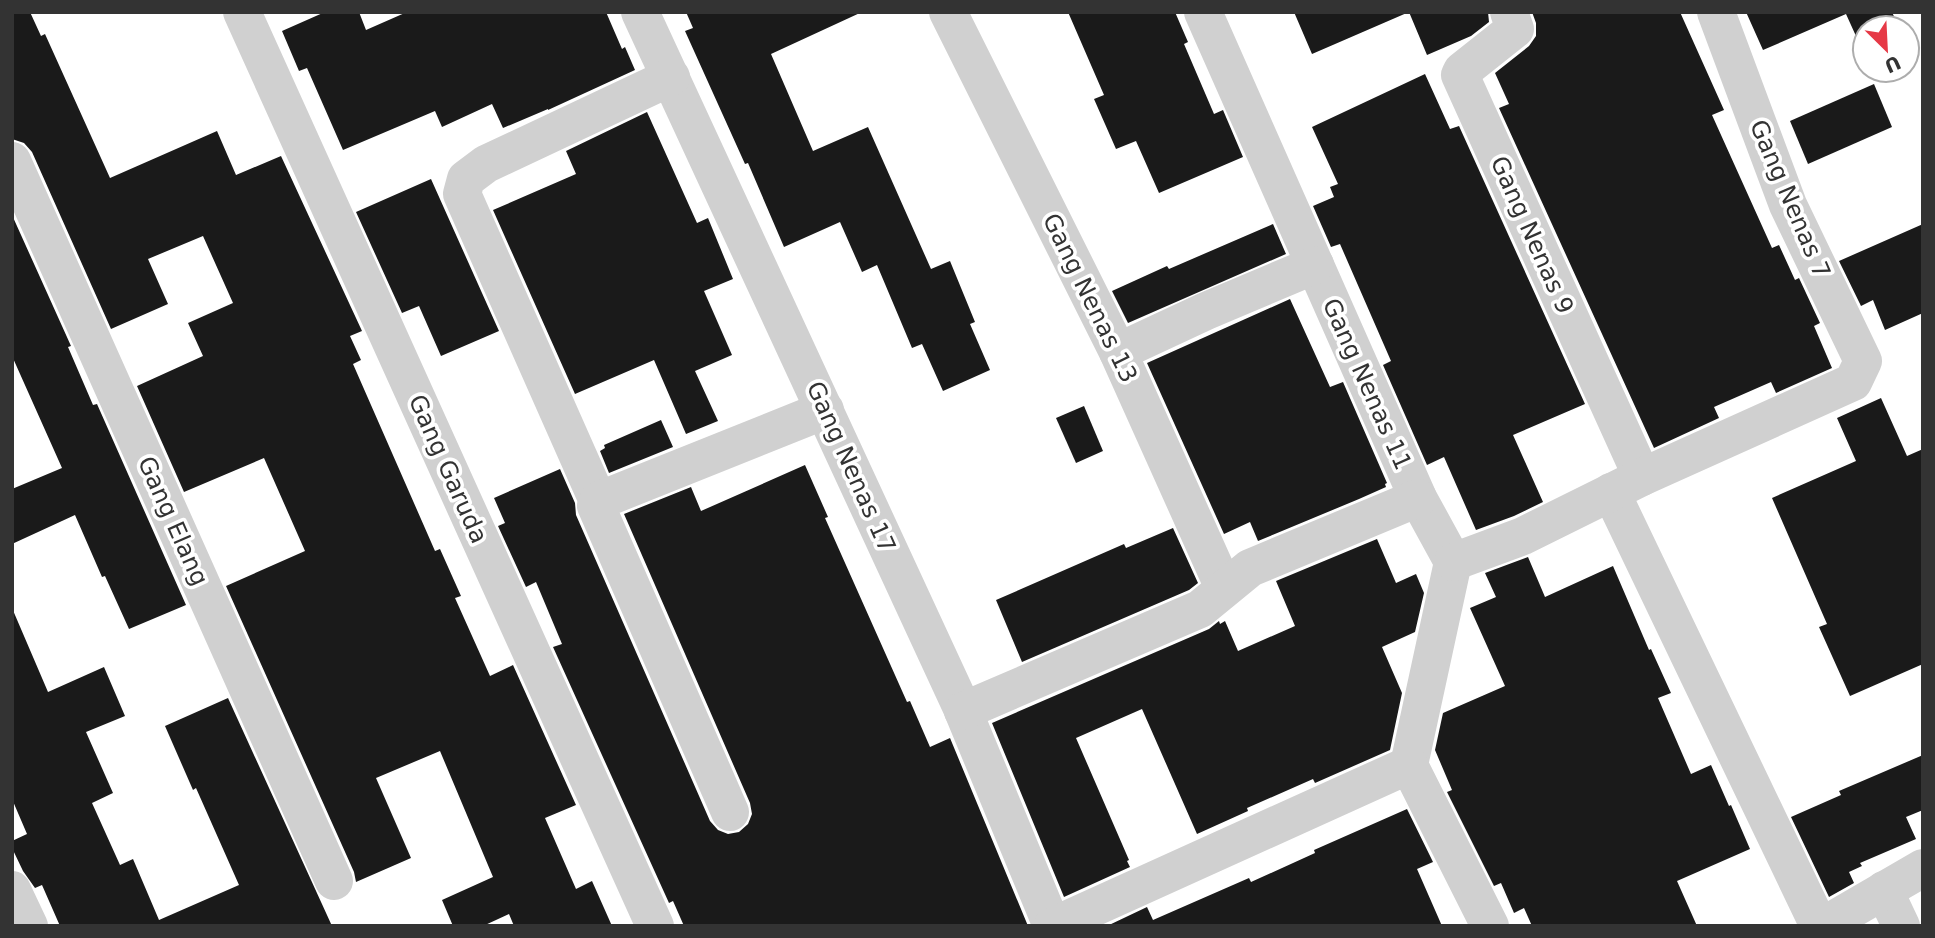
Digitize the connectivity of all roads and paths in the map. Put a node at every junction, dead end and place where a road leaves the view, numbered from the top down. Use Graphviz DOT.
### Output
graph roads {
  1 [pos="242,12"];
  2 [pos="639,12"];
  3 [pos="948,12"];
  4 [pos="1203,12"];
  5 [pos="1508,12"];
  6 [pos="1716,12"];
  7 [pos="671,77"];
  8 [pos="12,161"];
  9 [pos="1315,265"];
  10 [pos="1118,352"];
  11 [pos="825,410"];
  12 [pos="1626,485"];
  13 [pos="1418,498"];
  14 [pos="598,501"];
  15 [pos="1452,562"];
  16 [pos="1224,588"];
  17 [pos="963,711"];
  18 [pos="1409,765"];
  19 [pos="730,812"];
  20 [pos="1923,868"];
  21 [pos="334,881"];
  22 [pos="12,890"];
  23 [pos="1884,890"];
  24 [pos="29,926"];
  25 [pos="655,926"];
  26 [pos="1052,926"];
  27 [pos="1490,926"];
  28 [pos="1821,926"];
  29 [pos="1901,926"];
  1 -- 25 [label="street, Gang Garuda"];
  2 -- 7 [label="street, Gang Nenas 17"];
  3 -- 10 [label="street, Gang Nenas 13"];
  4 -- 9 [label="street, Gang Nenas 11"];
  5 -- 12 [label="street, Gang Nenas 9"];
  6 -- 12 [label="street, Gang Nenas 7"];
  7 -- 11 [label="street, Gang Nenas 17"];
  7 -- 14 [label="street"];
  8 -- 21 [label="street, Gang Elang"];
  9 -- 10 [label="street"];
  9 -- 13 [label="street, Gang Nenas 11"];
  10 -- 16 [label="street, Gang Nenas 13"];
  11 -- 14 [label="street"];
  11 -- 17 [label="street, Gang Nenas 17"];
  12 -- 15 [label="street"];
  12 -- 28 [label="street"];
  13 -- 15 [label="street, Gang Nenas 11"];
  13 -- 16 [label="street"];
  14 -- 19 [label="street"];
  15 -- 18 [label="street"];
  16 -- 17 [label="street"];
  17 -- 26 [label="street, Gang Nenas 17"];
  18 -- 26 [label="street"];
  18 -- 27 [label="street"];
  20 -- 23 [label="street"];
  22 -- 24 [label="street"];
  23 -- 28 [label="street"];
  23 -- 29 [label="street"];
}
